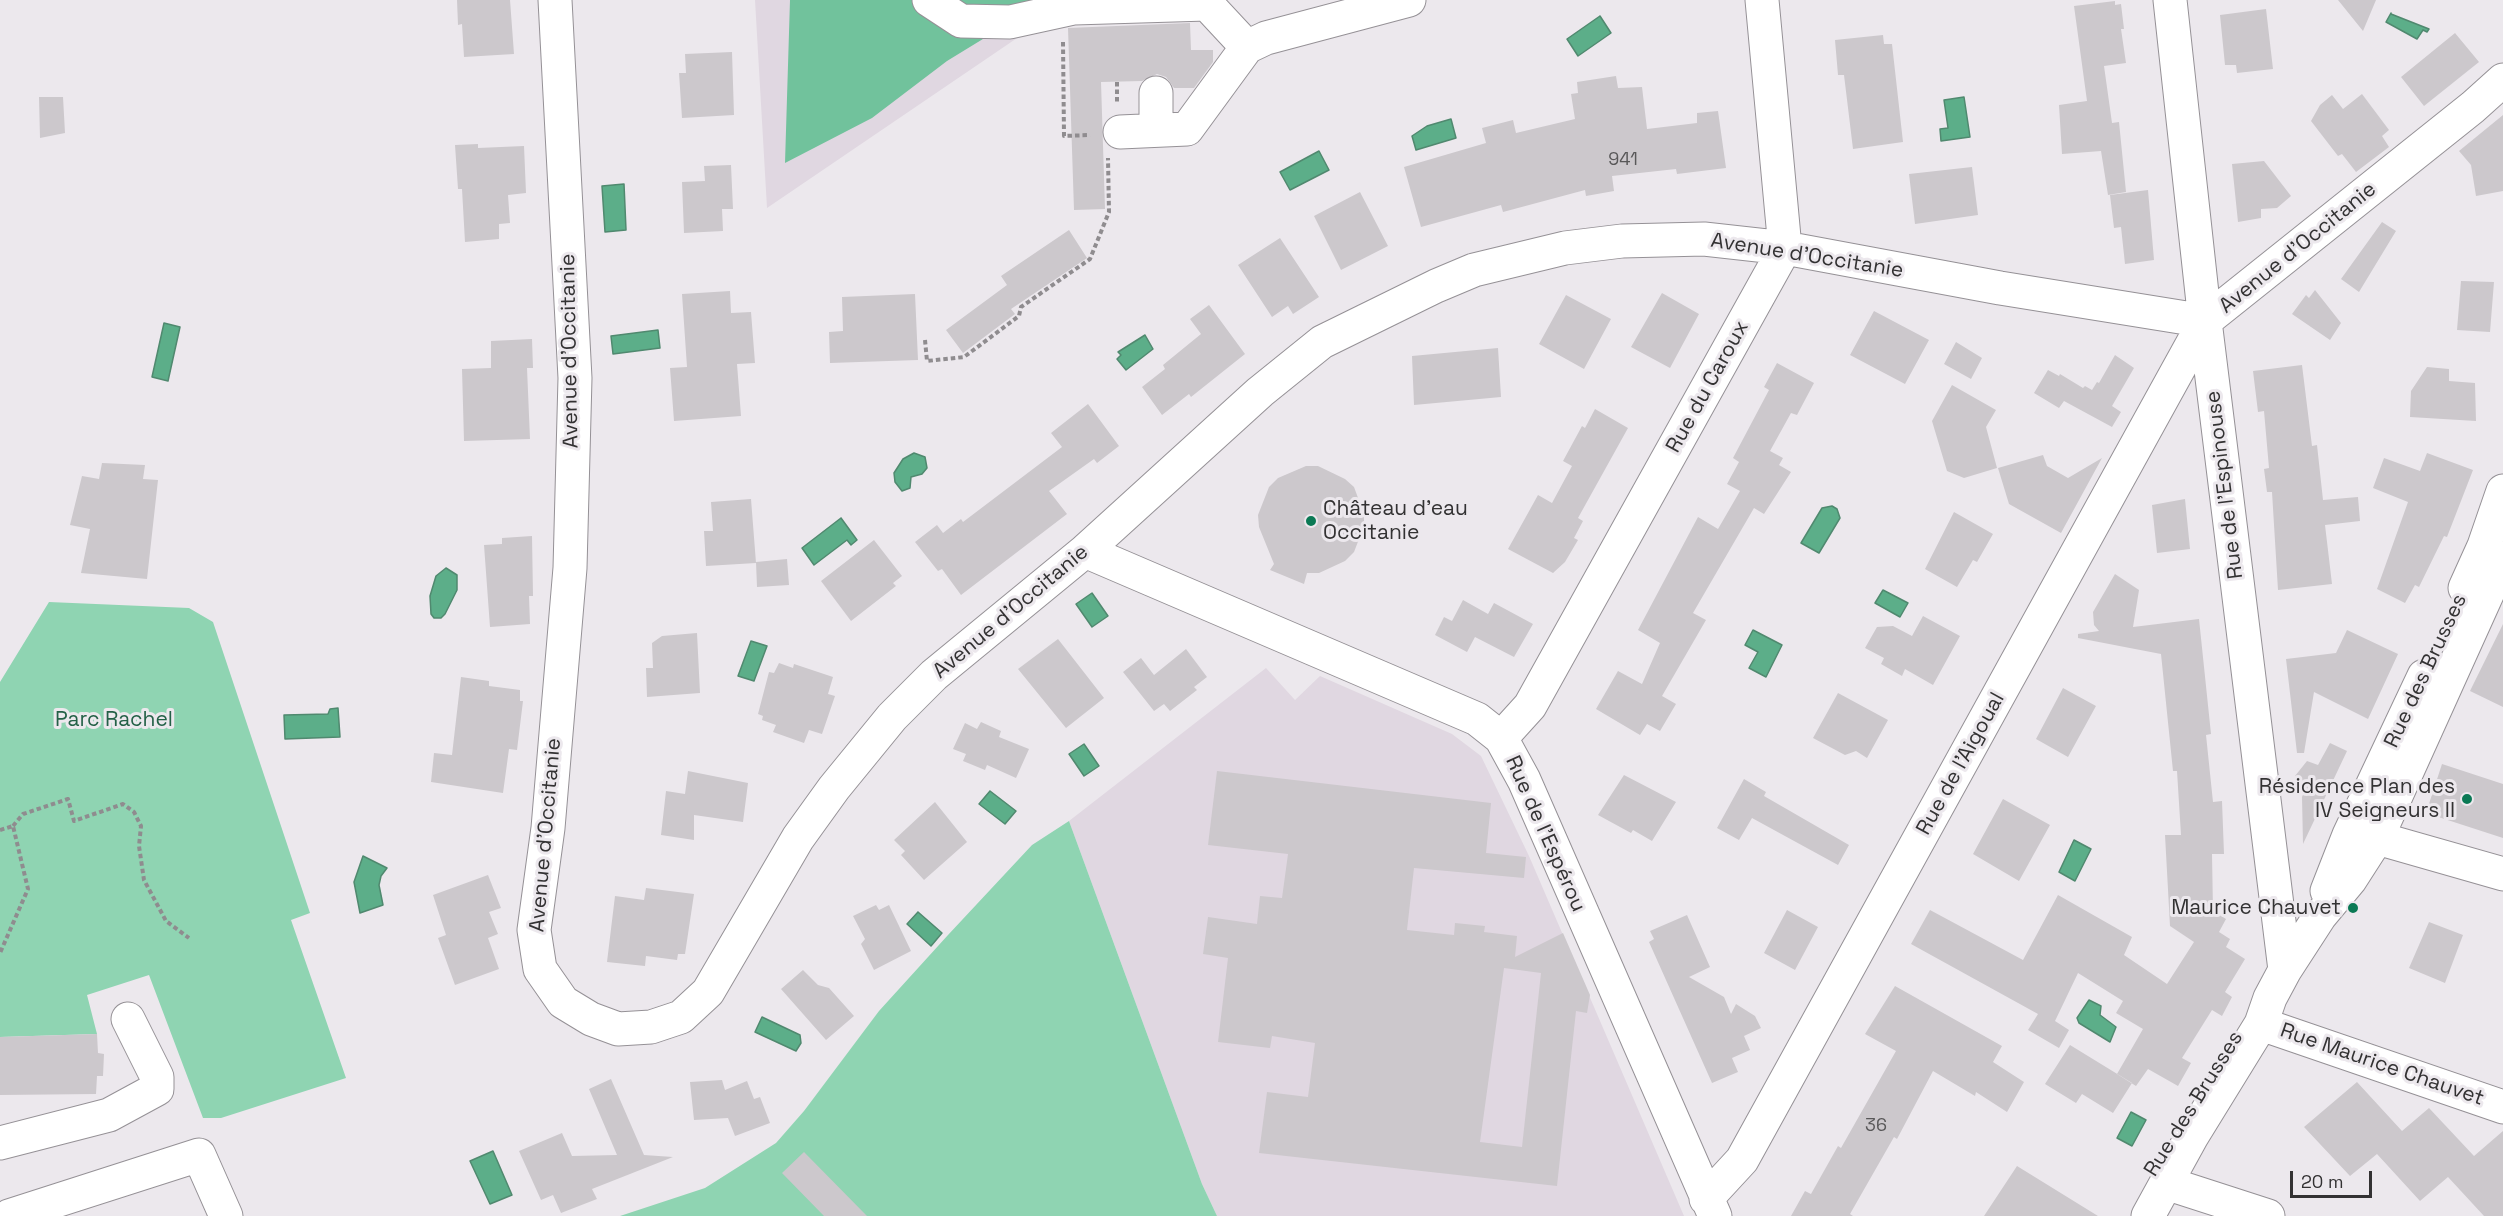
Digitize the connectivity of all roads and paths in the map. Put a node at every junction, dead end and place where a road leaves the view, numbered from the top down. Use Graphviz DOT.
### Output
graph roads {
  1 [pos="555,0"];
  2 [pos="929,0"];
  3 [pos="1409,0"];
  4 [pos="1762,0"];
  5 [pos="2170,0"];
  6 [pos="1079,9"];
  7 [pos="1247,48"];
  8 [pos="2503,80"];
  9 [pos="1117,82"];
  10 [pos="1156,93"];
  11 [pos="2488,107"];
  12 [pos="1156,130"];
  13 [pos="1111,133"];
  14 [pos="1785,248"];
  15 [pos="2205,321"];
  16 [pos="925,340"];
  17 [pos="2503,491"];
  18 [pos="1084,551"];
  19 [pos="2503,559"];
  20 [pos="1501,738"];
  21 [pos="13,826"];
  22 [pos="0,830"];
  23 [pos="2377,838"];
  24 [pos="2503,874"];
  25 [pos="2320,916"];
  26 [pos="189,938"];
  27 [pos="0,953"];
  28 [pos="2272,997"];
  29 [pos="128,1019"];
  30 [pos="2503,1107"];
  31 [pos="0,1143"];
  32 [pos="2166,1183"];
  33 [pos="1711,1208"];
  34 [pos="9,1216"];
  35 [pos="226,1216"];
  36 [pos="2126,1216"];
  37 [pos="2148,1216"];
  38 [pos="2268,1216"];
  1 -- 18 [label="street, Avenue d'Occitanie"];
  2 -- 6 [label="street"];
  3 -- 7 [label="street"];
  4 -- 14 [label="street"];
  5 -- 15 [label="street, Rue de l'Espinouse"];
  6 -- 7 [label="street"];
  6 -- 13 [label="path"];
  7 -- 12 [label="street"];
  8 -- 11 [label="street, Avenue d'Occitanie"];
  9 -- 13 [label="path"];
  10 -- 12 [label="street"];
  11 -- 15 [label="street, Avenue d'Occitanie"];
  12 -- 13 [label="street"];
  13 -- 16 [label="path"];
  14 -- 15 [label="street, Avenue d'Occitanie"];
  14 -- 18 [label="street, Avenue d'Occitanie"];
  14 -- 20 [label="street, Rue du Caroux"];
  15 -- 28 [label="street, Rue de l'Espinouse"];
  15 -- 33 [label="street, Rue de l'Aigoual"];
  17 -- 25 [label="street, Rue des Brusses"];
  18 -- 20 [label="street, Rue de l'Espérou"];
  19 -- 23 [label="street, Rue des Brusses"];
  20 -- 33 [label="street, Rue de l'Espérou"];
  21 -- 22 [label="path"];
  21 -- 26 [label="path"];
  21 -- 27 [label="path"];
  23 -- 24 [label="street"];
  23 -- 25 [label="street, Rue des Brusses"];
  25 -- 28 [label="street, Rue des Brusses"];
  28 -- 30 [label="street, Rue Maurice Chauvet"];
  28 -- 32 [label="street, Rue des Brusses"];
  28 -- 36 [label="street, Rue des Brusses"];
  29 -- 31 [label="street"];
  32 -- 37 [label="street, Rue des Brusses"];
  32 -- 38 [label="street"];
  34 -- 35 [label="street"];
}
